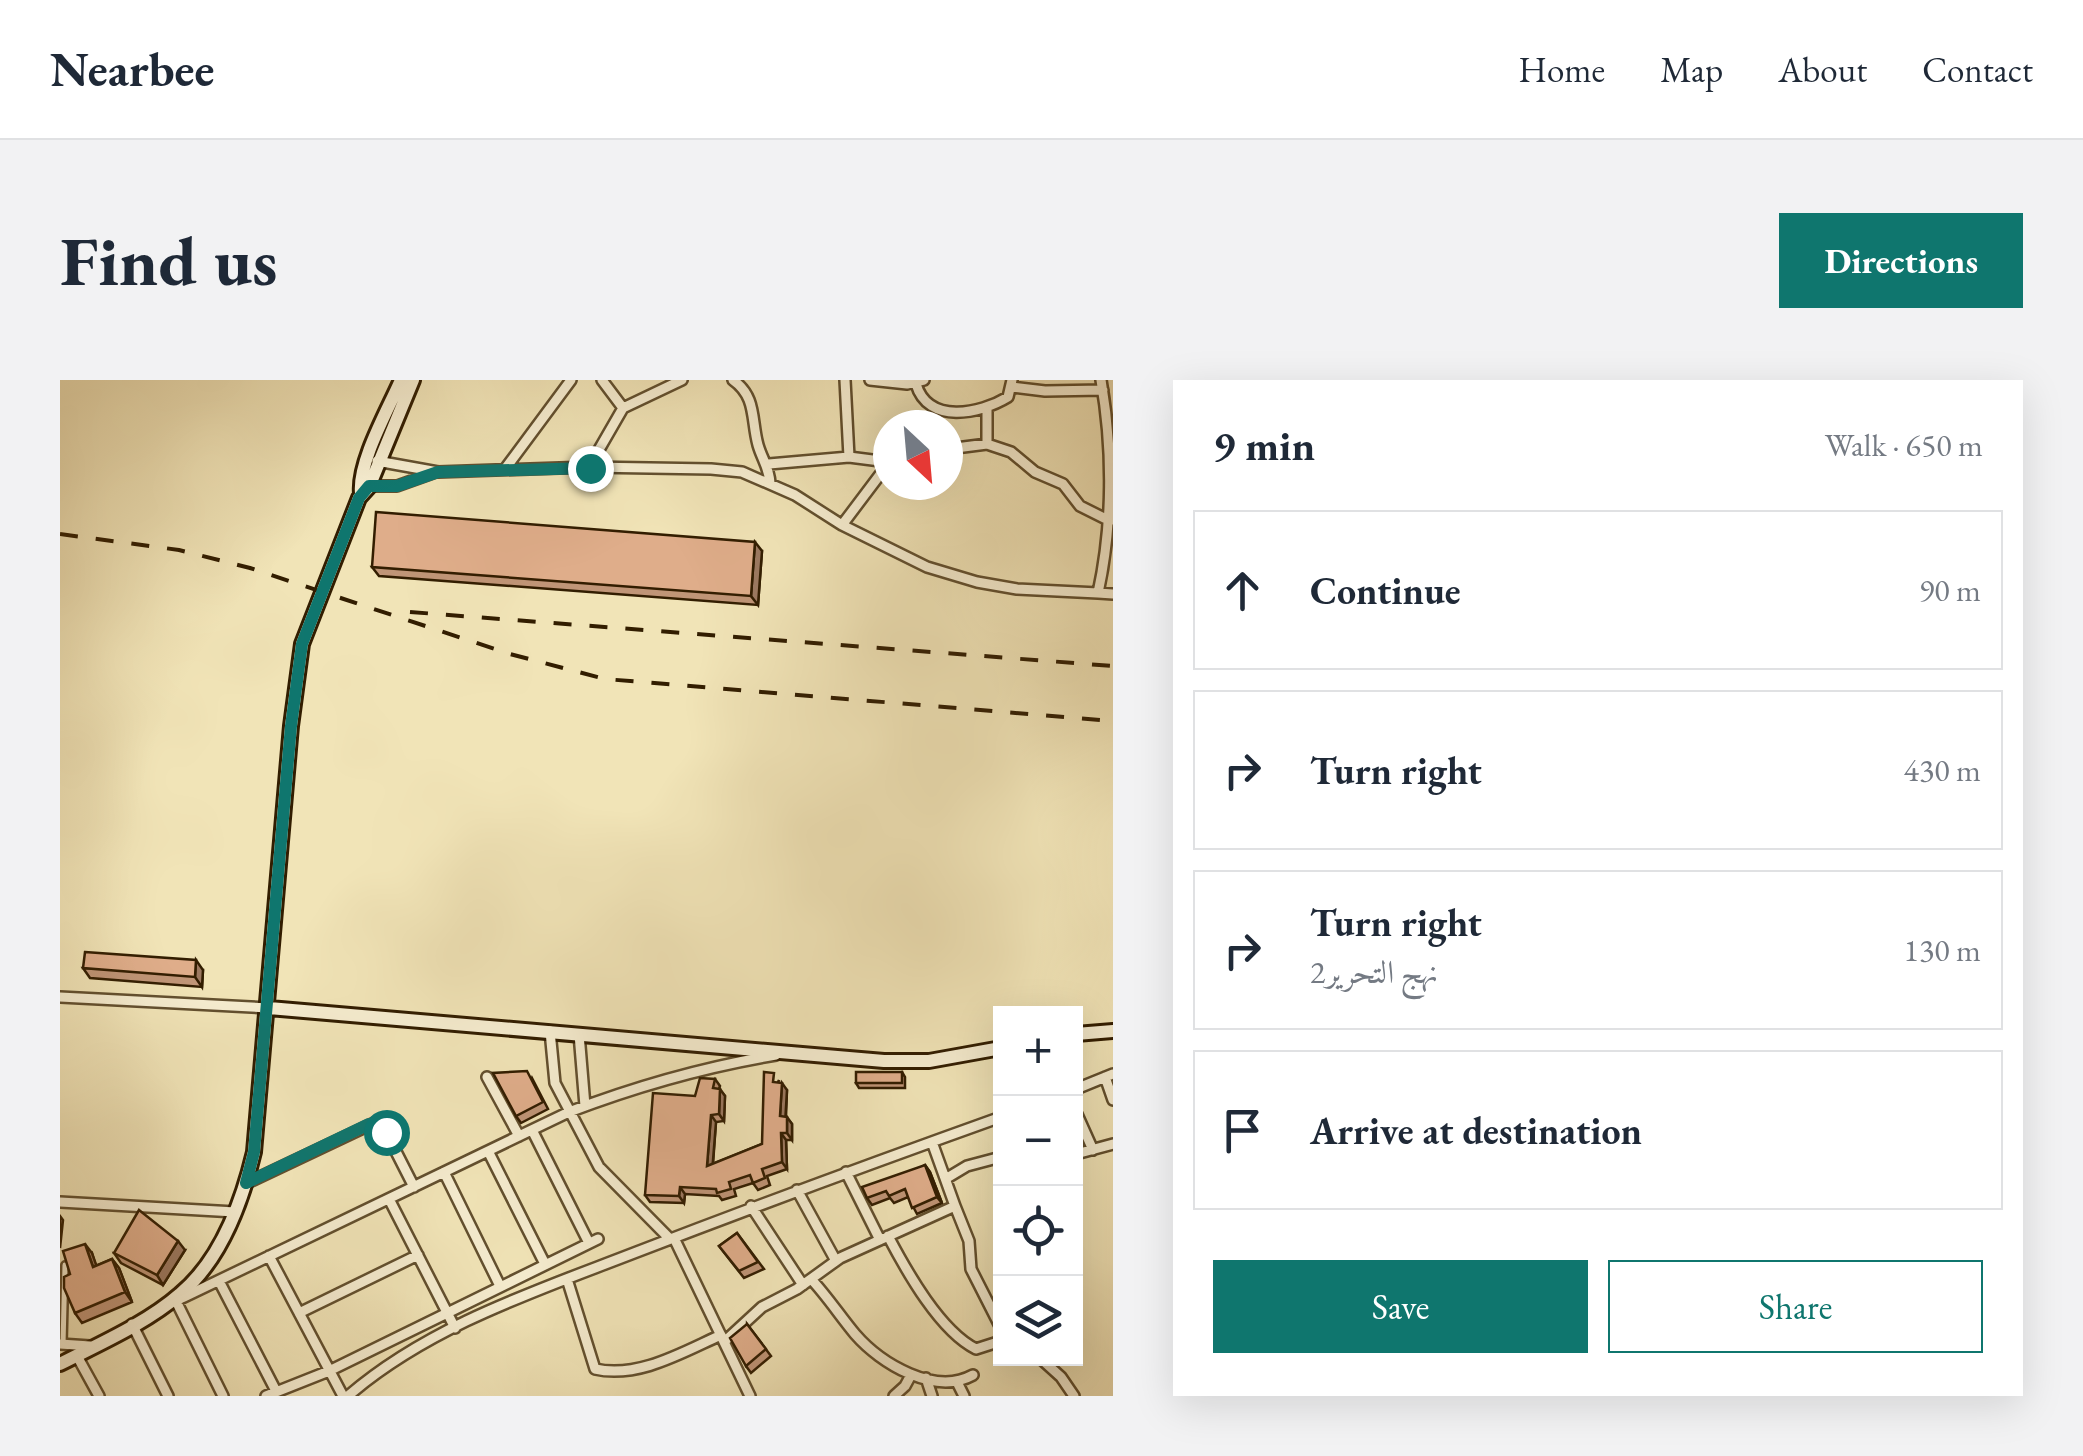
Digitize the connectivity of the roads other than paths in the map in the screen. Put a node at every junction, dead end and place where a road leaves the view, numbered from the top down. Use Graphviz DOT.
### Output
graph roads {
  1 [pos="572,380"];
  2 [pos="602,380"];
  3 [pos="682,380"];
  4 [pos="733,380"];
  5 [pos="845,380"];
  6 [pos="870,380"];
  7 [pos="407,381"];
  8 [pos="920,382"];
  9 [pos="1012,384"];
  10 [pos="1102,385"];
  11 [pos="624,408"];
  12 [pos="987,408"];
  13 [pos="987,444"];
  14 [pos="963,447"];
  15 [pos="849,457"];
  16 [pos="373,460"];
  17 [pos="873,461"];
  18 [pos="768,464"];
  19 [pos="1112,465"];
  20 [pos="590,468"];
  21 [pos="505,469"];
  22 [pos="438,472"];
  23 [pos="770,482"];
  24 [pos="873,483"];
  25 [pos="362,490"];
  26 [pos="1110,520"];
  27 [pos="842,525"];
  28 [pos="1098,592"];
  29 [pos="1113,594"];
  30 [pos="60,997"];
  31 [pos="269,1008"];
  32 [pos="550,1031"];
  33 [pos="1113,1031"];
  34 [pos="1083,1033"];
  35 [pos="579,1034"];
  36 [pos="993,1049"];
  37 [pos="799,1052"];
  38 [pos="1109,1076"];
  39 [pos="486,1077"];
  40 [pos="1083,1085"];
  41 [pos="1113,1100"];
  42 [pos="585,1106"];
  43 [pos="569,1112"];
  44 [pos="993,1120"];
  45 [pos="1083,1128"];
  46 [pos="532,1130"];
  47 [pos="519,1136"];
  48 [pos="932,1142"];
  49 [pos="1113,1144"];
  50 [pos="1093,1150"];
  51 [pos="488,1151"];
  52 [pos="1083,1152"];
  53 [pos="993,1159"];
  54 [pos="444,1172"];
  55 [pos="846,1172"];
  56 [pos="947,1178"];
  57 [pos="246,1183"];
  58 [pos="414,1186"];
  59 [pos="796,1190"];
  60 [pos="390,1198"];
  61 [pos="60,1202"];
  62 [pos="751,1206"];
  63 [pos="955,1206"];
  64 [pos="236,1212"];
  65 [pos="672,1238"];
  66 [pos="884,1238"];
  67 [pos="418,1255"];
  68 [pos="269,1256"];
  69 [pos="836,1261"];
  70 [pos="546,1264"];
  71 [pos="66,1265"];
  72 [pos="567,1278"];
  73 [pos="219,1281"];
  74 [pos="807,1282"];
  75 [pos="500,1286"];
  76 [pos="176,1302"];
  77 [pos="156,1311"];
  78 [pos="447,1312"];
  79 [pos="299,1313"];
  80 [pos="993,1314"];
  81 [pos="132,1324"];
  82 [pos="454,1328"];
  83 [pos="722,1338"];
  84 [pos="993,1343"];
  85 [pos="62,1344"];
  86 [pos="93,1347"];
  87 [pos="76,1356"];
  88 [pos="60,1364"];
  89 [pos="1047,1366"];
  90 [pos="329,1371"];
  91 [pos="911,1375"];
  92 [pos="973,1375"];
  93 [pos="926,1378"];
  94 [pos="957,1382"];
  95 [pos="271,1394"];
  96 [pos="99,1396"];
  97 [pos="168,1396"];
  98 [pos="223,1396"];
  99 [pos="345,1396"];
  100 [pos="750,1396"];
  101 [pos="894,1396"];
  102 [pos="932,1396"];
  103 [pos="964,1396"];
  104 [pos="1074,1396"];
  1 -- 21 [label="street"];
  2 -- 11 [label="street"];
  3 -- 11 [label="street"];
  4 -- 18 [label="street"];
  5 -- 15 [label="street"];
  6 -- 8 [label="street"];
  7 -- 16 [label="main road"];
  8 -- 12 [label="street"];
  9 -- 10 [label="street"];
  9 -- 12 [label="street"];
  10 -- 19 [label="street"];
  11 -- 20 [label="street"];
  12 -- 13 [label="street"];
  13 -- 14 [label="street"];
  13 -- 26 [label="street"];
  15 -- 17 [label="street"];
  15 -- 18 [label="street"];
  16 -- 22 [label="street"];
  16 -- 25 [label="main road"];
  18 -- 23 [label="street"];
  19 -- 26 [label="street"];
  20 -- 21 [label="street"];
  20 -- 23 [label="street"];
  21 -- 22 [label="street"];
  22 -- 25 [label="street"];
  23 -- 27 [label="street"];
  24 -- 27 [label="street"];
  25 -- 31 [label="main road"];
  26 -- 28 [label="street"];
  27 -- 28 [label="street"];
  28 -- 29 [label="street"];
  30 -- 31 [label="street"];
  31 -- 32 [label="main road"];
  31 -- 57 [label="main road"];
  32 -- 35 [label="main road"];
  32 -- 43 [label="street"];
  33 -- 34 [label="main road"];
  35 -- 37 [label="main road"];
  35 -- 42 [label="street"];
  36 -- 37 [label="main road"];
  37 -- 42 [label="street"];
  38 -- 40 [label="street"];
  38 -- 41 [label="street"];
  39 -- 47 [label="street"];
  42 -- 43 [label="street"];
  43 -- 46 [label="street"];
  43 -- 65 [label="street"];
  44 -- 48 [label="street"];
  45 -- 50 [label="street"];
  46 -- 47 [label="street"];
  46 -- 70 [label="street"];
  47 -- 51 [label="street"];
  48 -- 55 [label="street"];
  48 -- 56 [label="street"];
  49 -- 50 [label="street"];
  50 -- 52 [label="street"];
  51 -- 54 [label="street"];
  51 -- 70 [label="street"];
  53 -- 56 [label="street"];
  54 -- 58 [label="street"];
  54 -- 75 [label="street"];
  55 -- 59 [label="street"];
  55 -- 66 [label="street"];
  56 -- 63 [label="street"];
  57 -- 58 [label="street"];
  57 -- 64 [label="main road"];
  58 -- 60 [label="street"];
  59 -- 62 [label="street"];
  59 -- 69 [label="street"];
  60 -- 67 [label="street"];
  60 -- 68 [label="street"];
  61 -- 64 [label="street"];
  62 -- 65 [label="street"];
  62 -- 74 [label="street"];
  63 -- 66 [label="street"];
  63 -- 80 [label="street"];
  64 -- 77 [label="main road"];
  65 -- 72 [label="street"];
  65 -- 83 [label="street"];
  66 -- 69 [label="street"];
  66 -- 84 [label="street"];
  67 -- 78 [label="street"];
  67 -- 79 [label="street"];
  68 -- 73 [label="street"];
  68 -- 79 [label="street"];
  69 -- 74 [label="street"];
  70 -- 75 [label="street"];
  71 -- 85 [label="lane"];
  72 -- 82 [label="street"];
  72 -- 83 [label="street"];
  73 -- 76 [label="street"];
  73 -- 95 [label="street"];
  74 -- 83 [label="street"];
  74 -- 91 [label="street"];
  75 -- 78 [label="street"];
  76 -- 77 [label="street"];
  76 -- 98 [label="street"];
  77 -- 81 [label="main road"];
  78 -- 82 [label="street"];
  78 -- 90 [label="street"];
  79 -- 90 [label="street"];
  81 -- 86 [label="main road"];
  81 -- 97 [label="street"];
  82 -- 99 [label="street"];
  83 -- 100 [label="street"];
  85 -- 86 [label="street"];
  86 -- 87 [label="main road"];
  87 -- 88 [label="main road"];
  87 -- 96 [label="street"];
  89 -- 104 [label="street"];
  90 -- 95 [label="street"];
  90 -- 99 [label="street"];
  91 -- 93 [label="street"];
  91 -- 101 [label="street"];
  92 -- 94 [label="street"];
  93 -- 94 [label="street"];
  93 -- 102 [label="street"];
  94 -- 103 [label="street"];
}
